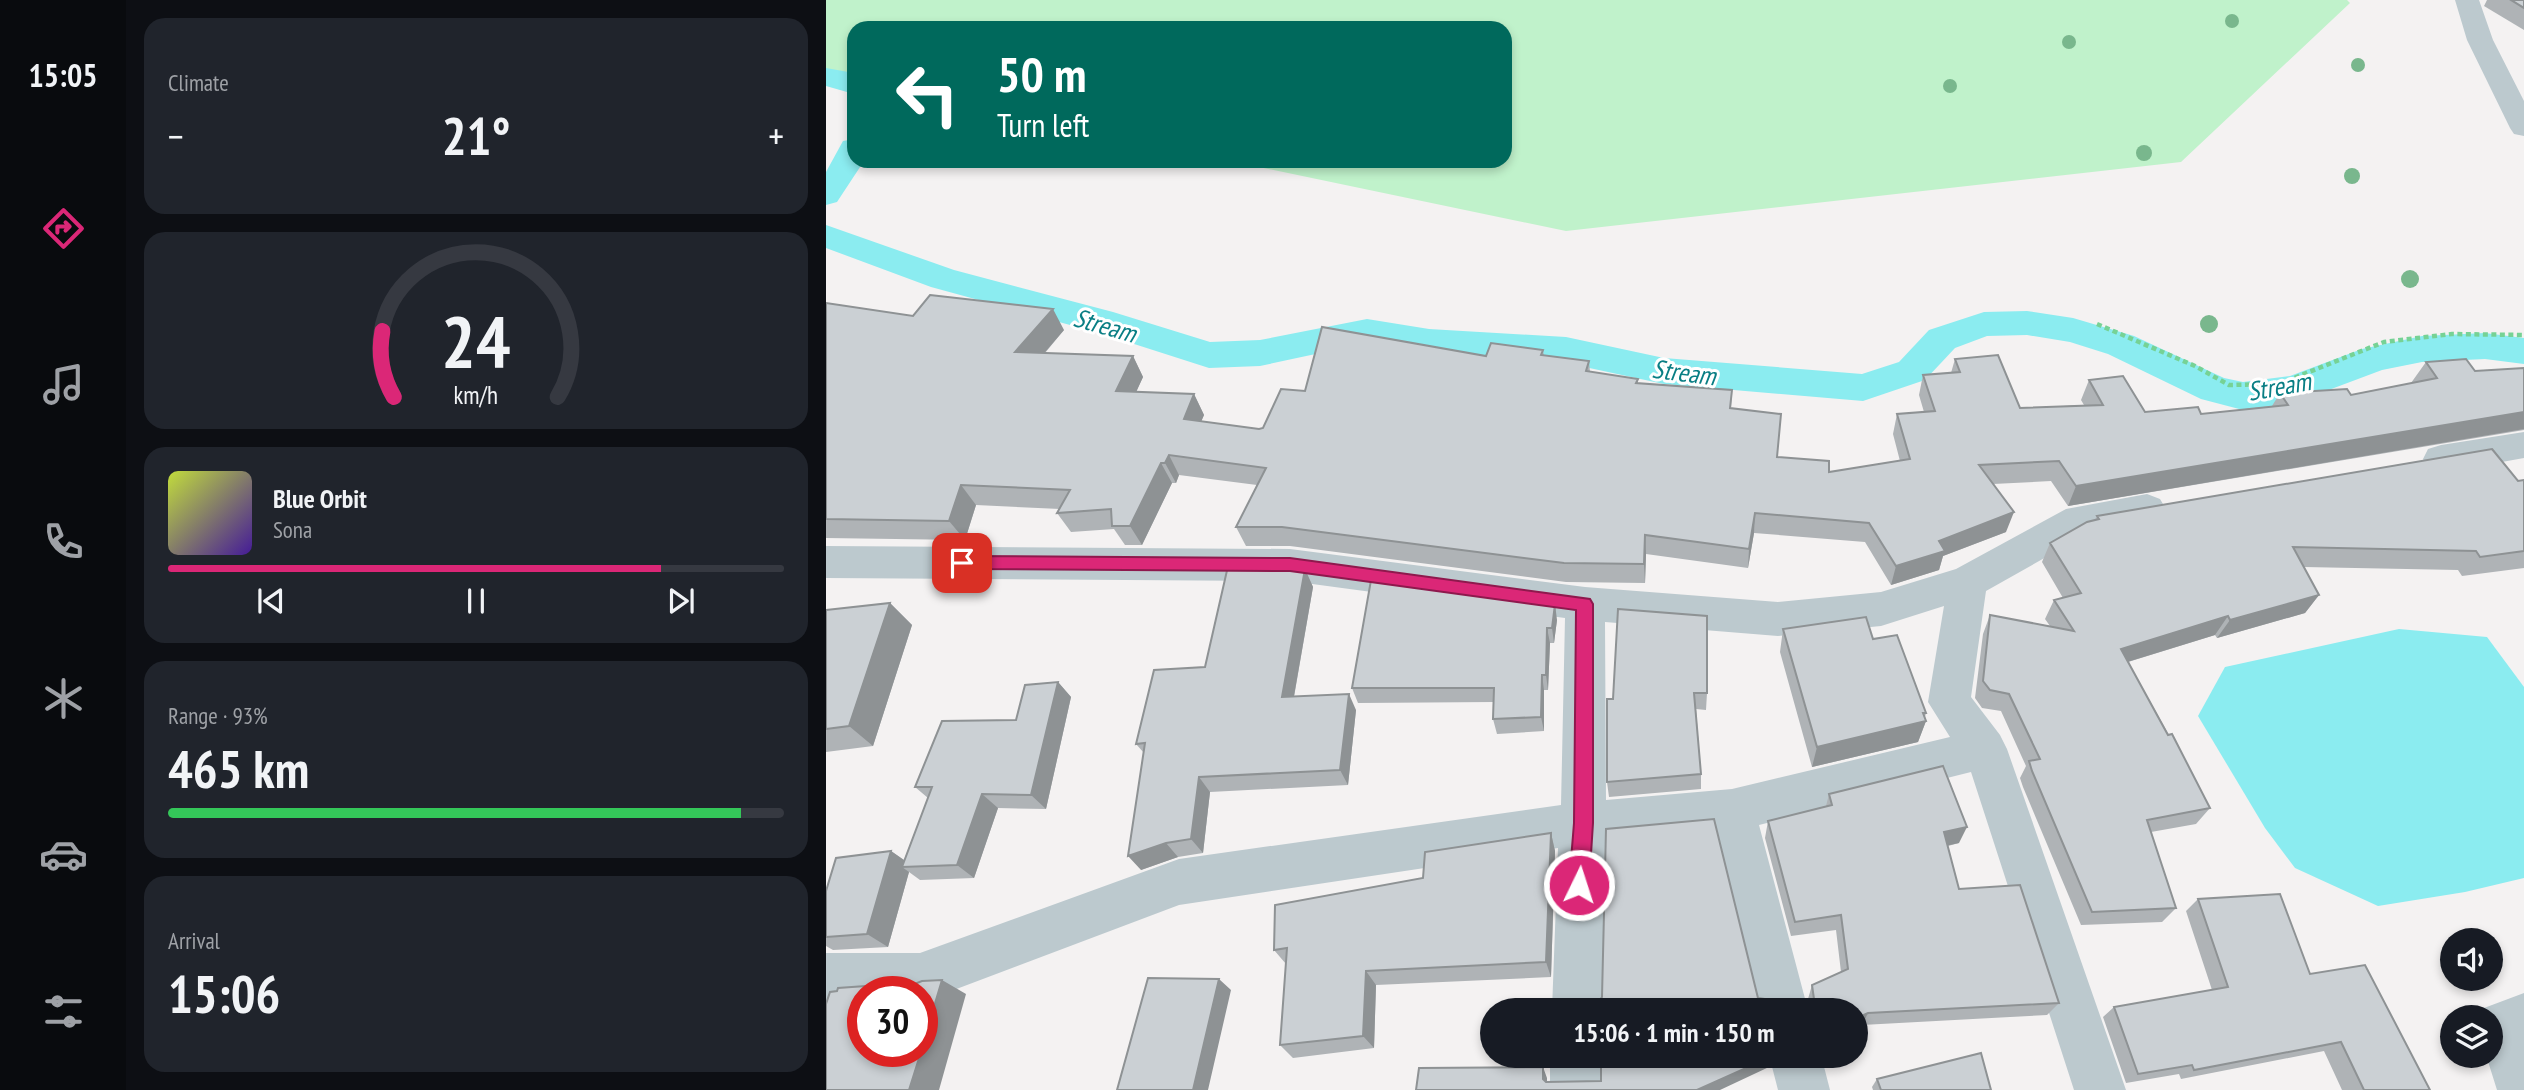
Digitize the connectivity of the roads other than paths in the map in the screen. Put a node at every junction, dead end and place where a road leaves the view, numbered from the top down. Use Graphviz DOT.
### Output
graph roads {
  1 [pos="2467,0"];
  2 [pos="2524,128"];
  3 [pos="2524,445"];
  4 [pos="2403,465"];
  5 [pos="2187,502"];
  6 [pos="826,562"];
  7 [pos="1968,582"];
  8 [pos="1585,604"];
  9 [pos="1985,749"];
  10 [pos="1732,810"];
  11 [pos="1583,823"];
  12 [pos="826,978"];
  13 [pos="1577,998"];
  14 [pos="1780,998"];
  15 [pos="2524,1018"];
  16 [pos="1576,1068"];
  17 [pos="1798,1068"];
  18 [pos="1576,1090"];
  19 [pos="1804,1090"];
  20 [pos="2100,1090"];
  21 [pos="2523,1090"];
  1 -- 2 [label="street"];
  3 -- 4 [label="street"];
  5 -- 7 [label="street"];
  6 -- 8 [label="street"];
  7 -- 8 [label="street"];
  7 -- 9 [label="street"];
  8 -- 11 [label="street"];
  9 -- 10 [label="street"];
  9 -- 20 [label="street"];
  10 -- 11 [label="street"];
  10 -- 14 [label="street"];
  11 -- 12 [label="street"];
  11 -- 13 [label="street"];
  15 -- 21 [label="street"];
  16 -- 18 [label="street"];
  17 -- 19 [label="street"];
}
